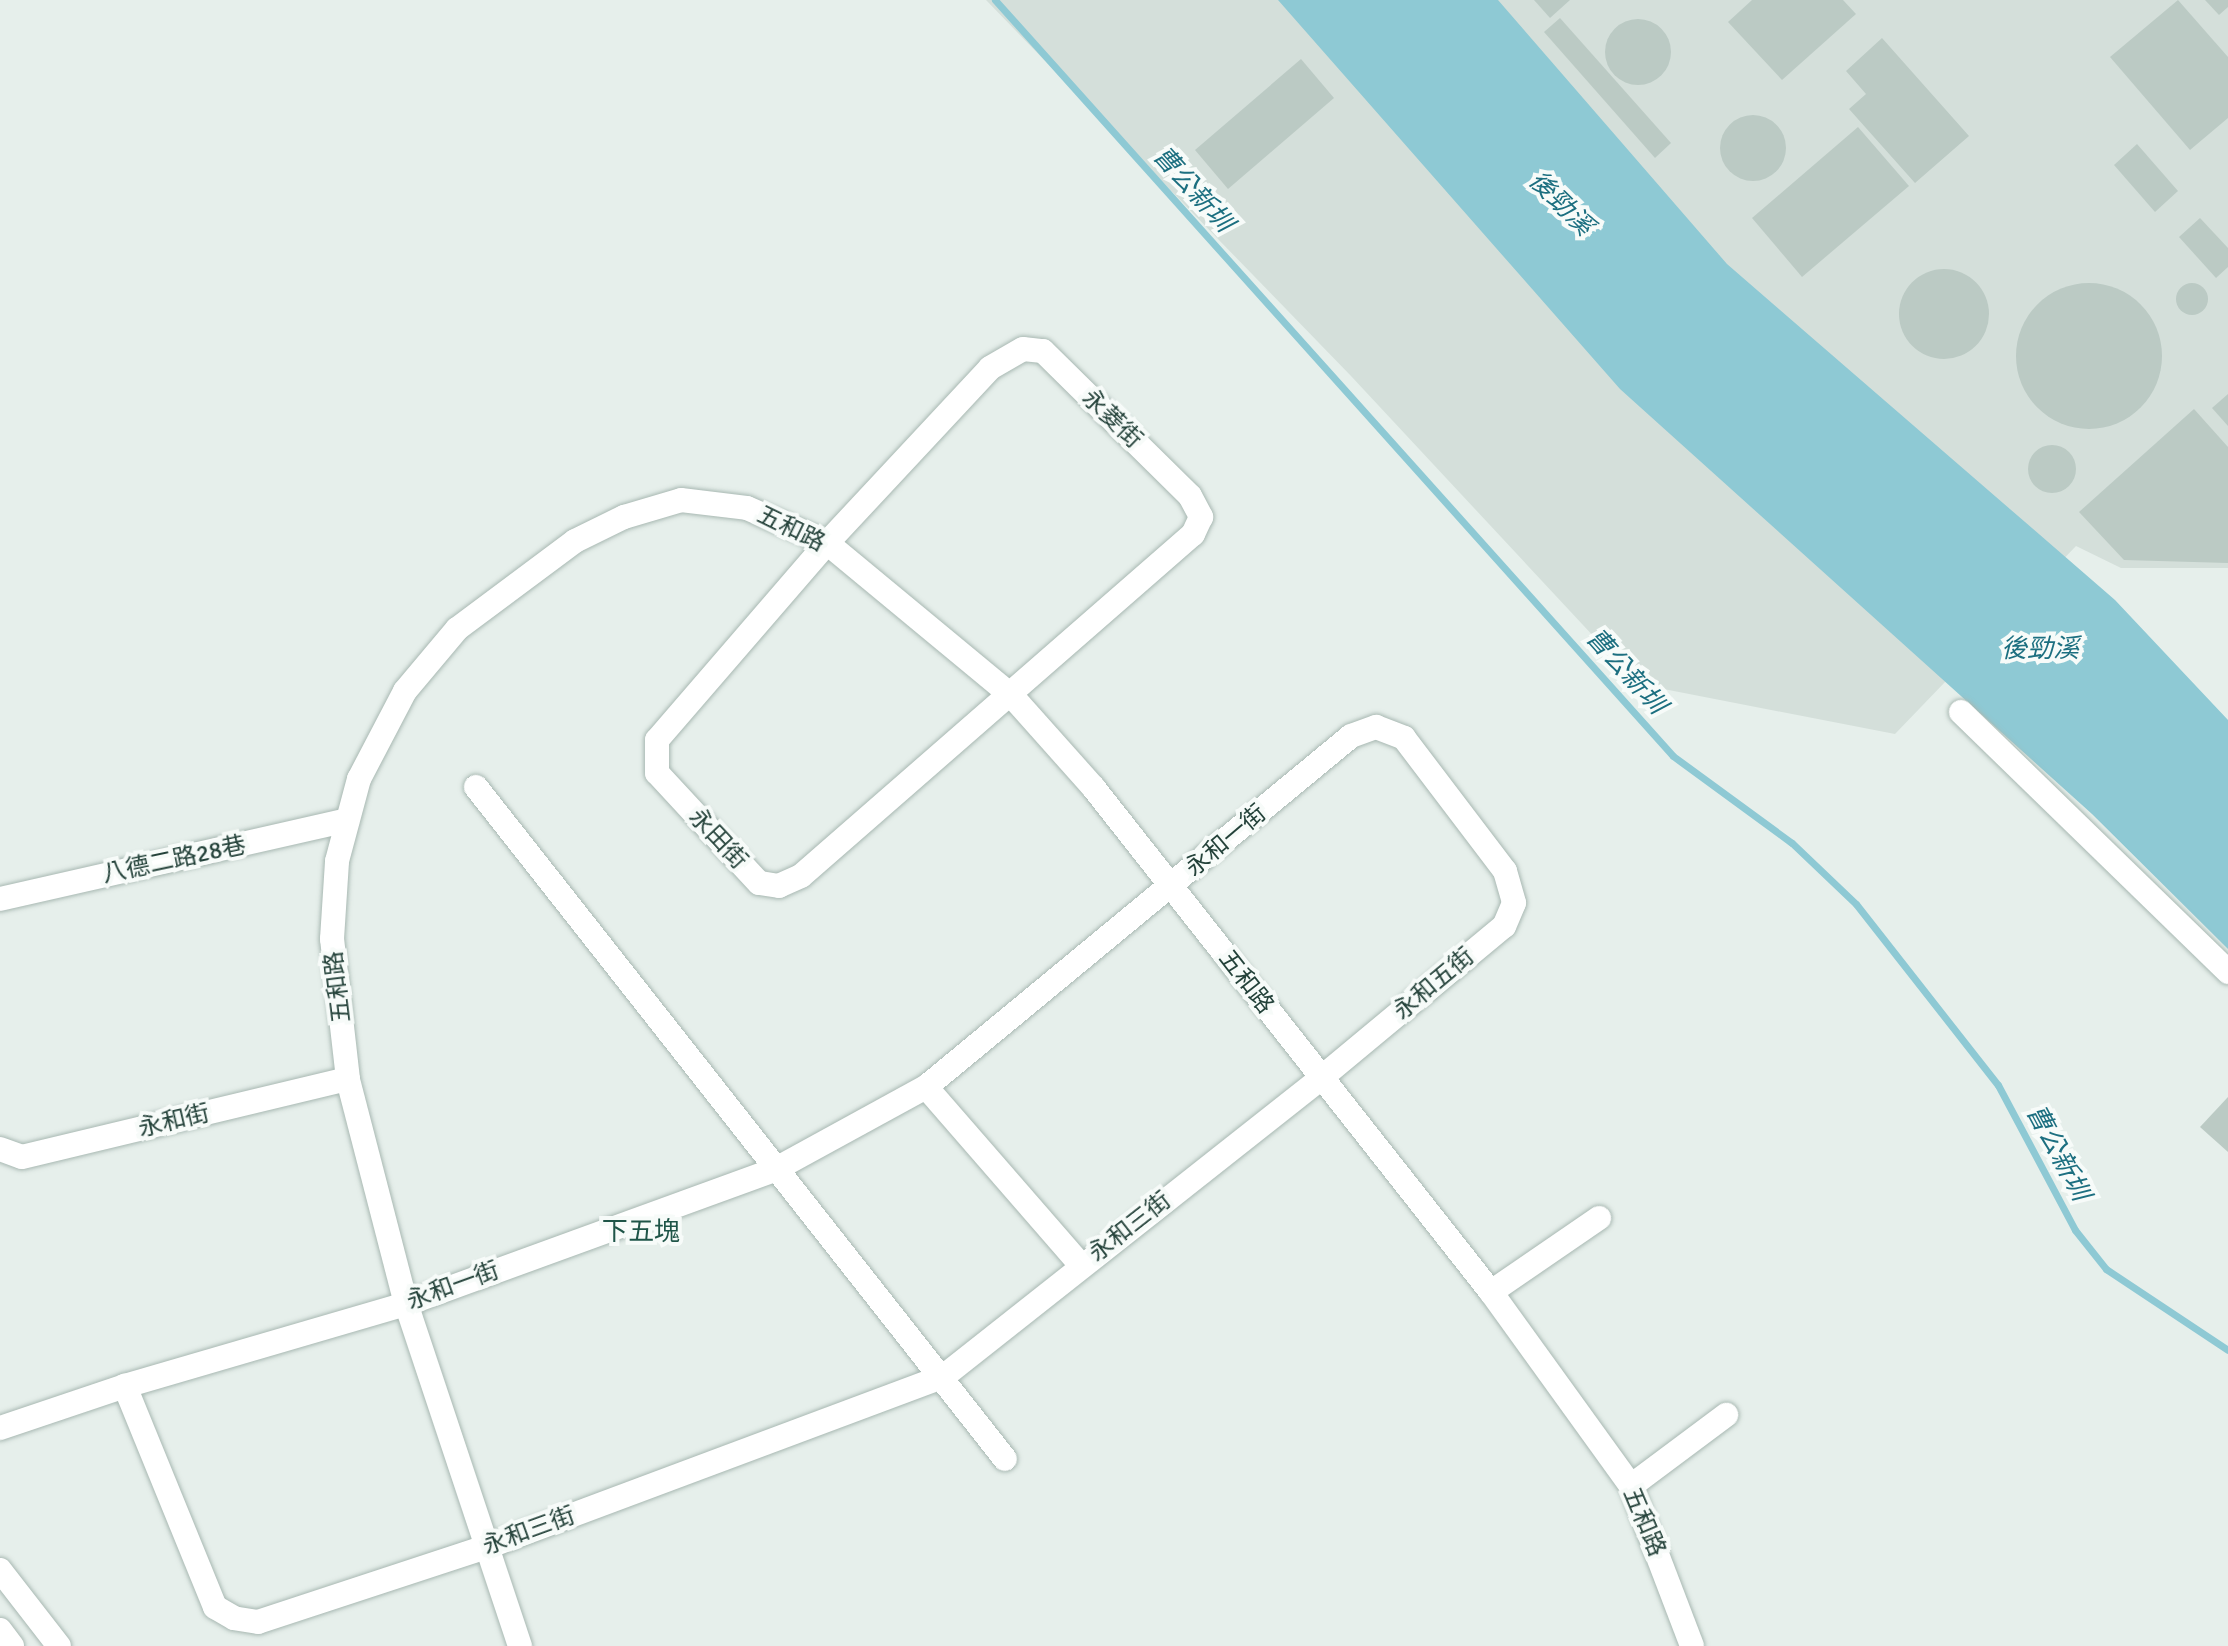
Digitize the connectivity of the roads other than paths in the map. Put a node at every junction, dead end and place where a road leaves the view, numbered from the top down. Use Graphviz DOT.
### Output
graph roads {
  1 [pos="827,543"];
  2 [pos="1011,695"];
  3 [pos="1961,712"];
  4 [pos="476,787"];
  5 [pos="347,820"];
  6 [pos="1505,871"];
  7 [pos="1172,886"];
  8 [pos="0,899"];
  9 [pos="2228,972"];
  10 [pos="348,1079"];
  11 [pos="1320,1079"];
  12 [pos="926,1087"];
  13 [pos="0,1149"];
  14 [pos="776,1169"];
  15 [pos="1599,1218"];
  16 [pos="1081,1265"];
  17 [pos="1491,1292"];
  18 [pos="406,1304"];
  19 [pos="942,1377"];
  20 [pos="125,1386"];
  21 [pos="1726,1415"];
  22 [pos="0,1428"];
  23 [pos="1005,1459"];
  24 [pos="1631,1486"];
  25 [pos="489,1546"];
  26 [pos="0,1570"];
  27 [pos="0,1630"];
  28 [pos="12,1646"];
  29 [pos="59,1646"];
  30 [pos="520,1646"];
  31 [pos="1692,1646"];
  1 -- 2 [label="street, 五和路"];
  1 -- 2 [label="street, 永田街"];
  1 -- 2 [label="street, 永菱街"];
  1 -- 5 [label="street, 五和路"];
  2 -- 7 [label="street, 五和路"];
  3 -- 9 [label="street"];
  4 -- 14 [label="street"];
  5 -- 8 [label="street, 八德二路28巷"];
  5 -- 10 [label="street, 五和路"];
  6 -- 7 [label="street, 永和一街"];
  6 -- 11 [label="street, 永和五街"];
  7 -- 11 [label="street, 五和路"];
  7 -- 12 [label="street, 永和一街"];
  10 -- 13 [label="street, 永和街"];
  10 -- 18 [label="street, 五和路"];
  11 -- 16 [label="street, 永和三街"];
  11 -- 17 [label="street, 五和路"];
  12 -- 14 [label="street, 永和一街"];
  12 -- 16 [label="street"];
  14 -- 18 [label="street, 永和一街"];
  14 -- 19 [label="street"];
  15 -- 17 [label="street"];
  16 -- 19 [label="street, 永和三街"];
  17 -- 24 [label="street, 五和路"];
  18 -- 20 [label="street, 永和一街"];
  18 -- 25 [label="street, 五和路"];
  19 -- 23 [label="street"];
  19 -- 25 [label="street, 永和三街"];
  20 -- 22 [label="street, 永和一街"];
  20 -- 25 [label="street, 永和三街"];
  21 -- 24 [label="street"];
  24 -- 31 [label="street, 五和路"];
  25 -- 30 [label="street, 五和路"];
  26 -- 29 [label="street"];
  27 -- 28 [label="street"];
}
